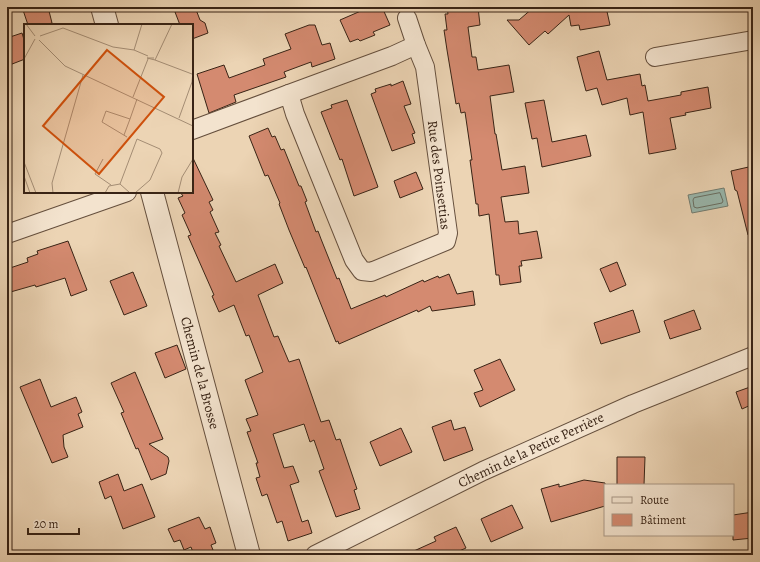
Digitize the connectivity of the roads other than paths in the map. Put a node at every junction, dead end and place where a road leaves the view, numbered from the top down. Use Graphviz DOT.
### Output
graph roads {
  1 [pos="102,7"];
  2 [pos="407,18"];
  3 [pos="107,24"];
  4 [pos="753,40"];
  5 [pos="416,45"];
  6 [pos="655,57"];
  7 [pos="290,94"];
  8 [pos="193,130"];
  9 [pos="124,193"];
  10 [pos="152,193"];
  11 [pos="7,234"];
  12 [pos="753,356"];
  13 [pos="249,555"];
  14 [pos="315,555"];
  1 -- 3 [label="street"];
  2 -- 5 [label="street, Rue des Poinsettias"];
  4 -- 6 [label="street"];
  5 -- 7 [label="street"];
  5 -- 7 [label="street, Rue des Poinsettias"];
  7 -- 8 [label="street"];
  9 -- 11 [label="street"];
  10 -- 13 [label="street, Chemin de la Brosse"];
  12 -- 14 [label="street, Chemin de la Petite Perrière"];
}
